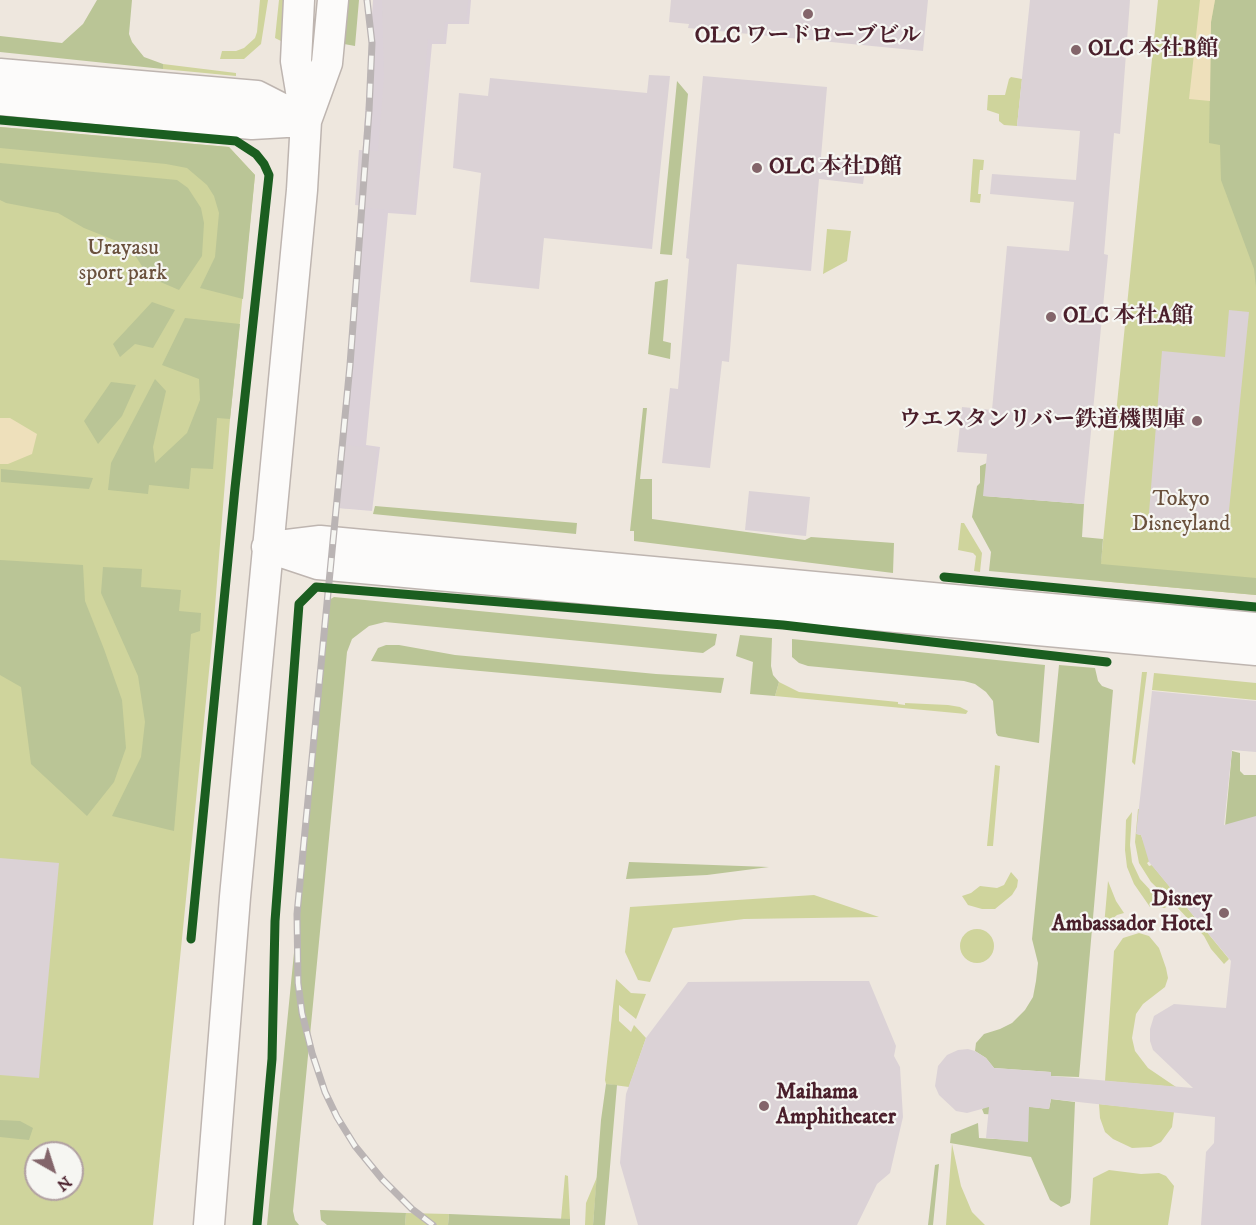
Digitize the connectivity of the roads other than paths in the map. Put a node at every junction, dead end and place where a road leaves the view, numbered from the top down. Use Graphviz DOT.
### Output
graph roads {
  1 [pos="299,0"];
  2 [pos="333,0"];
  3 [pos="0,74"];
  4 [pos="0,100"];
  5 [pos="306,121"];
  6 [pos="267,547"];
  7 [pos="1256,628"];
  8 [pos="1256,650"];
  9 [pos="209,1225"];
  1 -- 5 [label="street"];
  2 -- 5 [label="street"];
  3 -- 5 [label="street"];
  4 -- 5 [label="street"];
  5 -- 6 [label="street"];
  6 -- 7 [label="street"];
  6 -- 8 [label="street"];
  6 -- 9 [label="street"];
}
